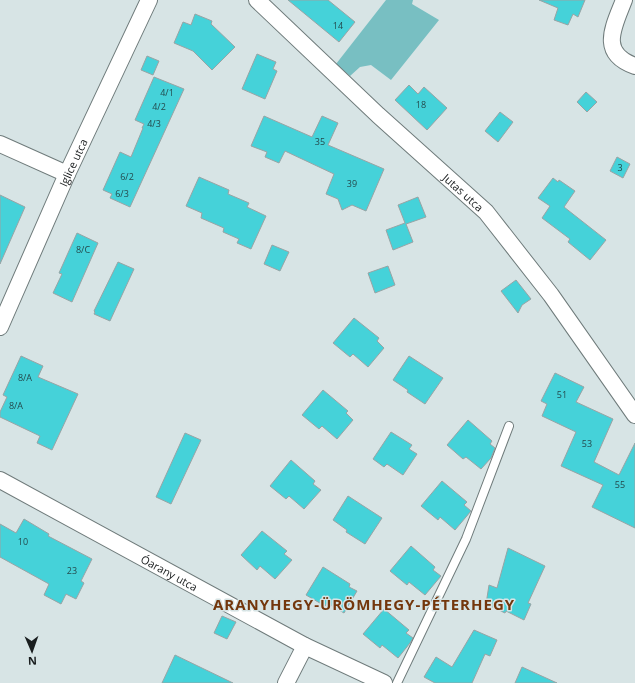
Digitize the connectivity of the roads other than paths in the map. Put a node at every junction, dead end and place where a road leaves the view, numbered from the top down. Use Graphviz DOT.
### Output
graph roads {
  1 [pos="149,0"];
  2 [pos="257,0"];
  3 [pos="624,0"];
  4 [pos="635,66"];
  5 [pos="0,144"];
  6 [pos="67,174"];
  7 [pos="0,327"];
  8 [pos="635,415"];
  9 [pos="509,426"];
  10 [pos="0,480"];
  11 [pos="305,646"];
  12 [pos="286,683"];
  13 [pos="384,683"];
  14 [pos="396,683"];
  1 -- 6 [label="street, Iglice utca"];
  2 -- 8 [label="street, Jutas utca"];
  3 -- 4 [label="street"];
  5 -- 6 [label="street"];
  6 -- 7 [label="street, Iglice utca"];
  9 -- 14 [label="lane"];
  10 -- 11 [label="street, Óarany utca"];
  11 -- 12 [label="street"];
  11 -- 13 [label="street, Óarany utca"];
}
